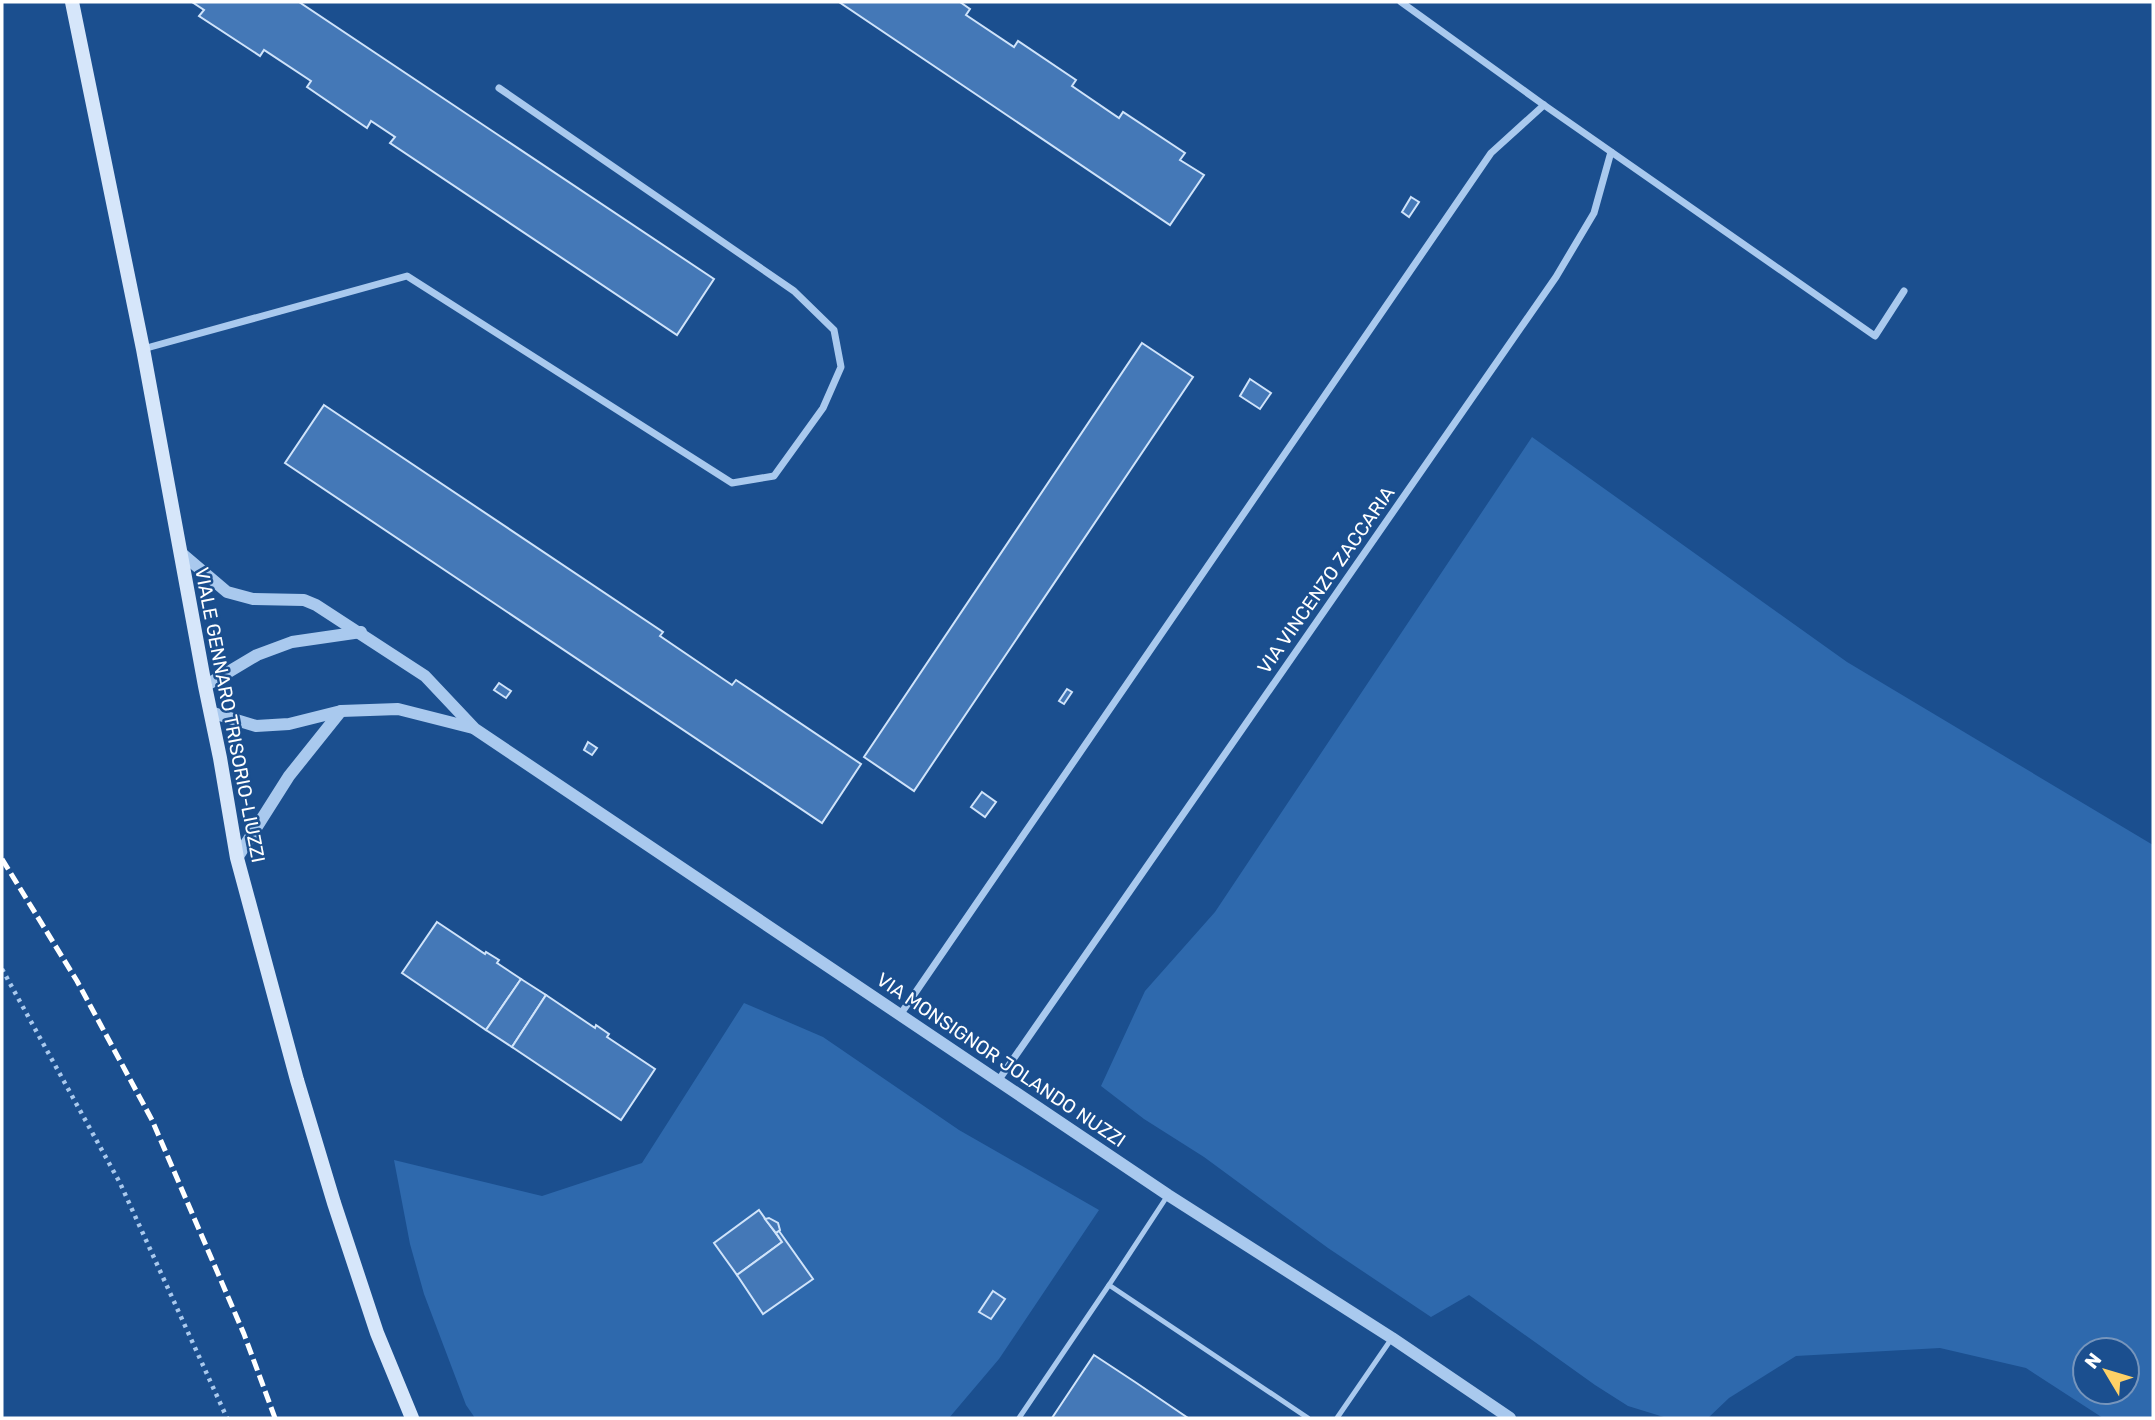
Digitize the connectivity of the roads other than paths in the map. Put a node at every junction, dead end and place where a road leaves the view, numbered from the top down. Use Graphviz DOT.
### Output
graph roads {
  1 [pos="72,2"];
  2 [pos="1401,2"];
  3 [pos="499,88"];
  4 [pos="1544,105"];
  5 [pos="1611,152"];
  6 [pos="1903,291"];
  7 [pos="143,349"];
  8 [pos="180,552"];
  9 [pos="361,632"];
  10 [pos="205,686"];
  11 [pos="341,710"];
  12 [pos="210,712"];
  13 [pos="475,729"];
  14 [pos="237,858"];
  15 [pos="900,1016"];
  16 [pos="998,1081"];
  17 [pos="1168,1195"];
  18 [pos="1109,1285"];
  19 [pos="1392,1338"];
  20 [pos="412,1418"];
  21 [pos="1019,1418"];
  22 [pos="1308,1418"];
  23 [pos="1337,1418"];
  24 [pos="1510,1418"];
  1 -- 7 [label="main road, VIALE GENNARO TRISORIO-LIUZZI"];
  2 -- 4 [label="street"];
  3 -- 7 [label="street"];
  4 -- 5 [label="street"];
  4 -- 15 [label="street"];
  5 -- 6 [label="street"];
  5 -- 16 [label="street, VIA VINCENZO ZACCARIA"];
  7 -- 8 [label="main road, VIALE GENNARO TRISORIO-LIUZZI"];
  8 -- 9 [label="street"];
  8 -- 10 [label="main road, VIALE GENNARO TRISORIO-LIUZZI"];
  9 -- 10 [label="street"];
  9 -- 13 [label="street"];
  10 -- 12 [label="main road, VIALE GENNARO TRISORIO-LIUZZI"];
  11 -- 12 [label="street"];
  11 -- 13 [label="street"];
  11 -- 14 [label="street"];
  12 -- 14 [label="main road, VIALE GENNARO TRISORIO-LIUZZI"];
  13 -- 15 [label="street, VIA MONSIGNOR JOLANDO NUZZI"];
  14 -- 20 [label="main road, VIALE GENNARO TRISORIO-LIUZZI"];
  15 -- 16 [label="street, VIA MONSIGNOR JOLANDO NUZZI"];
  16 -- 17 [label="street, VIA MONSIGNOR JOLANDO NUZZI"];
  17 -- 18 [label="lane"];
  17 -- 19 [label="street, VIA MONSIGNOR JOLANDO NUZZI"];
  18 -- 21 [label="lane"];
  18 -- 22 [label="lane"];
  19 -- 23 [label="lane"];
  19 -- 24 [label="street, VIA MONSIGNOR JOLANDO NUZZI"];
}
